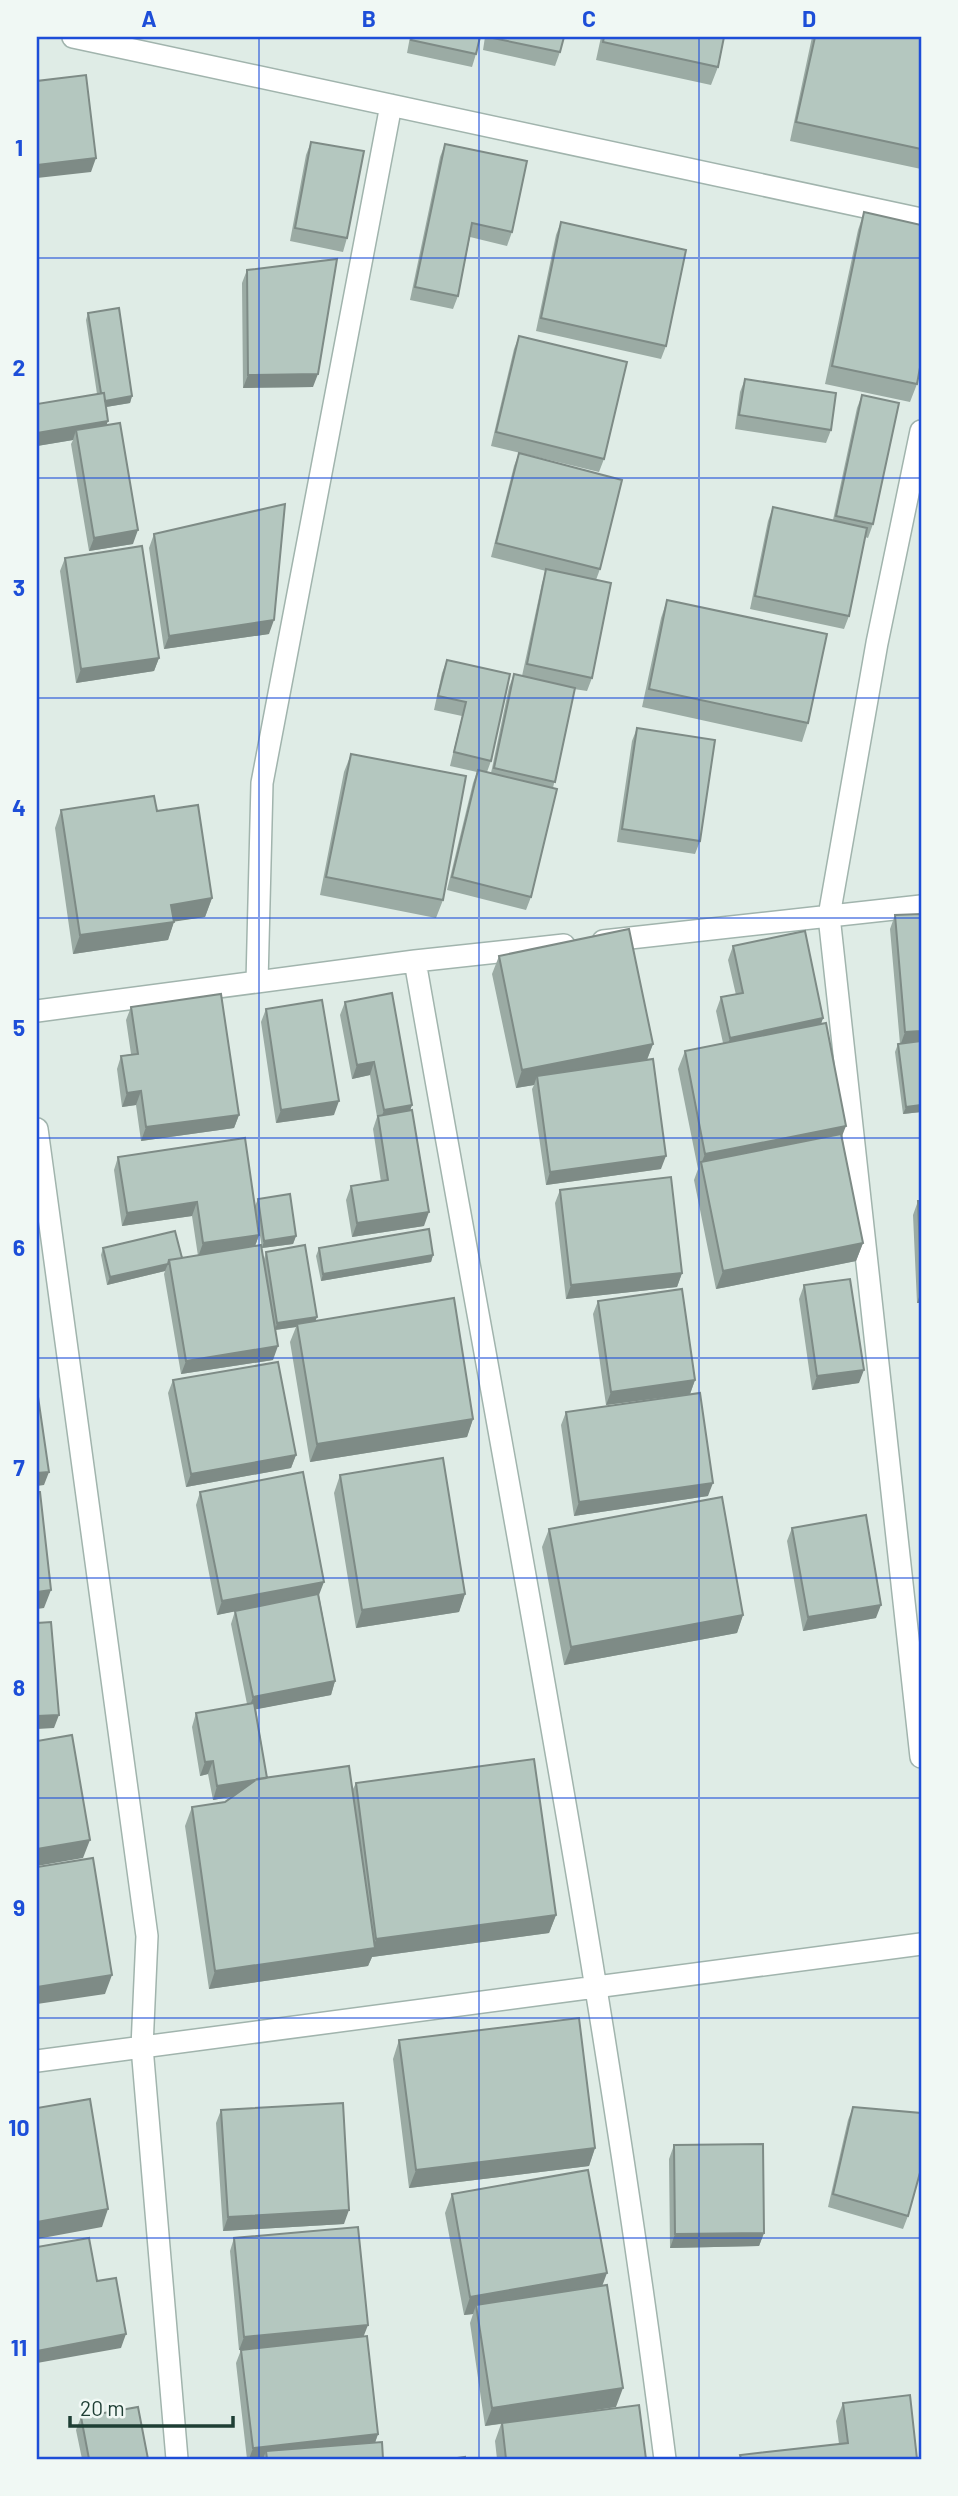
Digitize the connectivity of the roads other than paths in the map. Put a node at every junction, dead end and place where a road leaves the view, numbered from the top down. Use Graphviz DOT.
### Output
graph roads {
  1 [pos="73,37"];
  2 [pos="391,105"];
  3 [pos="921,219"];
  4 [pos="921,431"];
  5 [pos="921,906"];
  6 [pos="829,916"];
  7 [pos="415,961"];
  8 [pos="257,982"];
  9 [pos="37,1012"];
  10 [pos="37,1129"];
  11 [pos="921,1756"];
  12 [pos="921,1944"];
  13 [pos="595,1987"];
  14 [pos="142,2048"];
  15 [pos="37,2061"];
  16 [pos="177,2459"];
  17 [pos="665,2459"];
  1 -- 2 [label="street"];
  2 -- 3 [label="street"];
  2 -- 8 [label="street"];
  4 -- 6 [label="street"];
  5 -- 6 [label="street"];
  6 -- 7 [label="street"];
  6 -- 11 [label="street"];
  7 -- 8 [label="street"];
  7 -- 13 [label="street"];
  8 -- 9 [label="street"];
  10 -- 14 [label="street"];
  12 -- 13 [label="street"];
  13 -- 14 [label="street"];
  13 -- 17 [label="street"];
  14 -- 15 [label="street"];
  14 -- 16 [label="street"];
}
